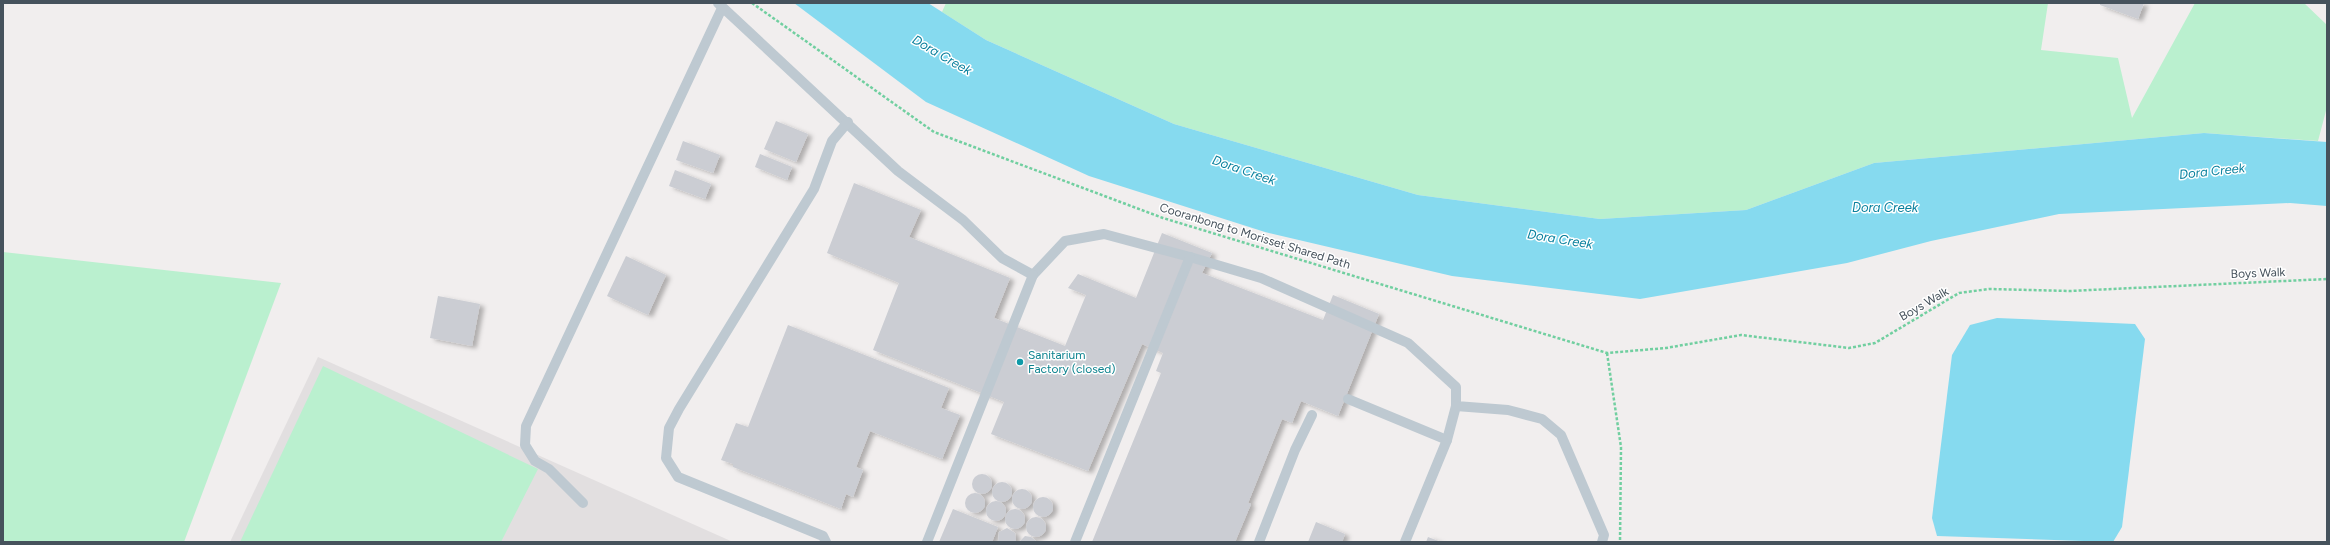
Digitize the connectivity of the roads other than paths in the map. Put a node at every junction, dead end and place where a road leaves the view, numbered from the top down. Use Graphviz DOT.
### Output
graph roads {
  1 [pos="720,5"];
  2 [pos="848,122"];
  3 [pos="1190,257"];
  4 [pos="1033,275"];
  5 [pos="1348,399"];
  6 [pos="1456,406"];
  7 [pos="1312,415"];
  8 [pos="1447,440"];
  9 [pos="583,503"];
  10 [pos="826,542"];
  11 [pos="927,542"];
  12 [pos="1075,542"];
  13 [pos="1259,542"];
  14 [pos="1405,542"];
  15 [pos="1602,542"];
  1 -- 2 [label="lane"];
  1 -- 9 [label="lane"];
  2 -- 4 [label="lane"];
  2 -- 10 [label="lane"];
  3 -- 4 [label="lane"];
  3 -- 6 [label="lane"];
  3 -- 12 [label="lane"];
  4 -- 11 [label="lane"];
  5 -- 8 [label="lane"];
  6 -- 8 [label="lane"];
  6 -- 15 [label="lane"];
  7 -- 13 [label="lane"];
  8 -- 14 [label="lane"];
}
